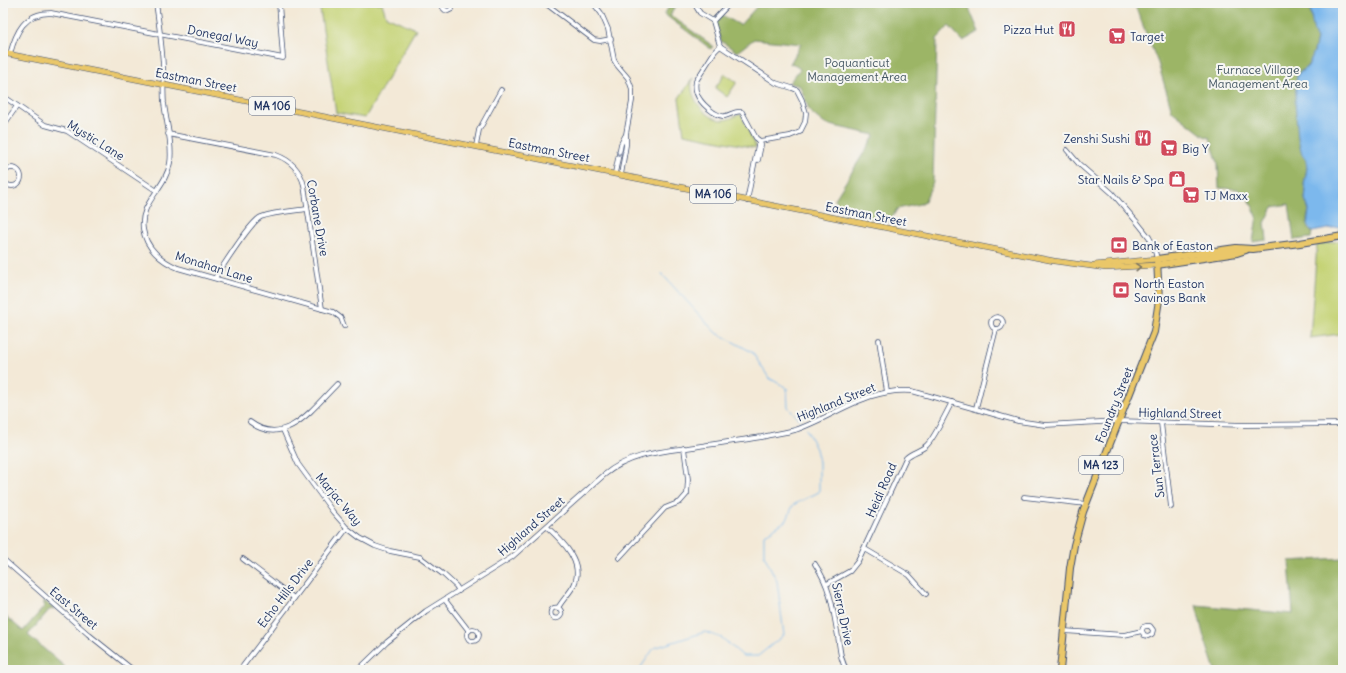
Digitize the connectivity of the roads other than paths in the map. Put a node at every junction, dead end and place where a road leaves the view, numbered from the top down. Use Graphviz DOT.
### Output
graph roads {
  1 [pos="156,3"];
  2 [pos="279,3"];
  3 [pos="444,3"];
  4 [pos="453,3"];
  5 [pos="545,3"];
  6 [pos="593,3"];
  7 [pos="694,3"];
  8 [pos="730,3"];
  9 [pos="713,21"];
  10 [pos="160,34"];
  11 [pos="611,39"];
  12 [pos="720,46"];
  13 [pos="3,53"];
  14 [pos="10,54"];
  15 [pos="163,84"];
  16 [pos="501,90"];
  17 [pos="3,96"];
  18 [pos="17,106"];
  19 [pos="3,126"];
  20 [pos="168,134"];
  21 [pos="760,141"];
  22 [pos="476,146"];
  23 [pos="1067,150"];
  24 [pos="4,170"];
  25 [pos="618,174"];
  26 [pos="157,190"];
  27 [pos="748,201"];
  28 [pos="307,209"];
  29 [pos="1343,236"];
  30 [pos="1157,262"];
  31 [pos="215,278"];
  32 [pos="322,309"];
  33 [pos="344,326"];
  34 [pos="996,329"];
  35 [pos="879,340"];
  36 [pos="337,384"];
  37 [pos="887,392"];
  38 [pos="952,402"];
  39 [pos="976,408"];
  40 [pos="250,422"];
  41 [pos="1119,422"];
  42 [pos="1161,423"];
  43 [pos="1343,424"];
  44 [pos="283,430"];
  45 [pos="684,448"];
  46 [pos="1024,497"];
  47 [pos="1086,504"];
  48 [pos="1171,507"];
  49 [pos="547,526"];
  50 [pos="347,528"];
  51 [pos="865,548"];
  52 [pos="619,558"];
  53 [pos="3,559"];
  54 [pos="243,559"];
  55 [pos="815,564"];
  56 [pos="827,584"];
  57 [pos="459,591"];
  58 [pos="926,594"];
  59 [pos="294,598"];
  60 [pos="445,600"];
  61 [pos="558,608"];
  62 [pos="469,631"];
  63 [pos="1064,631"];
  64 [pos="1142,631"];
  65 [pos="133,670"];
  66 [pos="240,670"];
  67 [pos="358,670"];
  68 [pos="847,670"];
  69 [pos="1060,670"];
  1 -- 10 [label="street, Monahan Lane"];
  2 -- 10 [label="street, Donegal Way"];
  3 -- 4 [label="street"];
  5 -- 11 [label="street"];
  6 -- 11 [label="street"];
  7 -- 9 [label="street"];
  8 -- 9 [label="street"];
  9 -- 12 [label="street"];
  10 -- 14 [label="street, Donegal Way"];
  10 -- 15 [label="street, Monahan Lane"];
  11 -- 25 [label="street"];
  12 -- 21 [label="street"];
  12 -- 21 [label="street"];
  13 -- 14 [label="main road, Eastman Street / MA 106"];
  14 -- 15 [label="main road, Eastman Street / MA 106"];
  15 -- 20 [label="street, Monahan Lane"];
  15 -- 22 [label="main road, Eastman Street / MA 106"];
  16 -- 22 [label="street"];
  17 -- 18 [label="street, Mystic Lane"];
  18 -- 19 [label="street"];
  18 -- 26 [label="street, Mystic Lane"];
  20 -- 26 [label="street, Monahan Lane"];
  20 -- 28 [label="street, Corbane Drive"];
  21 -- 27 [label="street"];
  22 -- 25 [label="main road, Eastman Street / MA 106"];
  23 -- 30 [label="street"];
  24 -- 24 [label="street"];
  25 -- 27 [label="main road, Eastman Street / MA 106"];
  26 -- 31 [label="street, Monahan Lane"];
  27 -- 30 [label="main road, Eastman Street / MA 106"];
  28 -- 31 [label="street"];
  28 -- 32 [label="street, Corbane Drive"];
  29 -- 30 [label="highway, MA 106"];
  30 -- 41 [label="highway, Foundry Street / MA 123"];
  31 -- 32 [label="street, Monahan Lane"];
  32 -- 33 [label="street, Monahan Lane"];
  34 -- 39 [label="street"];
  35 -- 37 [label="street"];
  36 -- 44 [label="street"];
  37 -- 38 [label="street, Highland Street"];
  37 -- 45 [label="street, Highland Street"];
  38 -- 39 [label="street, Highland Street"];
  38 -- 51 [label="street, Heidi Road"];
  39 -- 41 [label="street, Highland Street"];
  40 -- 44 [label="street"];
  41 -- 42 [label="street, Highland Street"];
  41 -- 47 [label="highway, Foundry Street / MA 123"];
  42 -- 43 [label="street, Highland Street"];
  42 -- 48 [label="street, Sun Terrace"];
  44 -- 50 [label="street, Marjac Way"];
  45 -- 49 [label="street, Highland Street"];
  45 -- 52 [label="street"];
  46 -- 47 [label="street"];
  47 -- 63 [label="highway, Foundry Street / MA 123"];
  49 -- 57 [label="street, Highland Street"];
  49 -- 61 [label="street"];
  50 -- 57 [label="street, Marjac Way"];
  50 -- 59 [label="street, Echo Hills Drive"];
  51 -- 56 [label="street, Heidi Road"];
  51 -- 58 [label="street"];
  53 -- 65 [label="street, East Street"];
  54 -- 59 [label="street"];
  55 -- 56 [label="street, Sierra Drive"];
  56 -- 68 [label="street, Sierra Drive"];
  57 -- 60 [label="street, Highland Street"];
  59 -- 66 [label="street, Echo Hills Drive"];
  60 -- 62 [label="street"];
  60 -- 67 [label="street, Highland Street"];
  63 -- 64 [label="street"];
  63 -- 69 [label="highway, Foundry Street / MA 123"];
}
